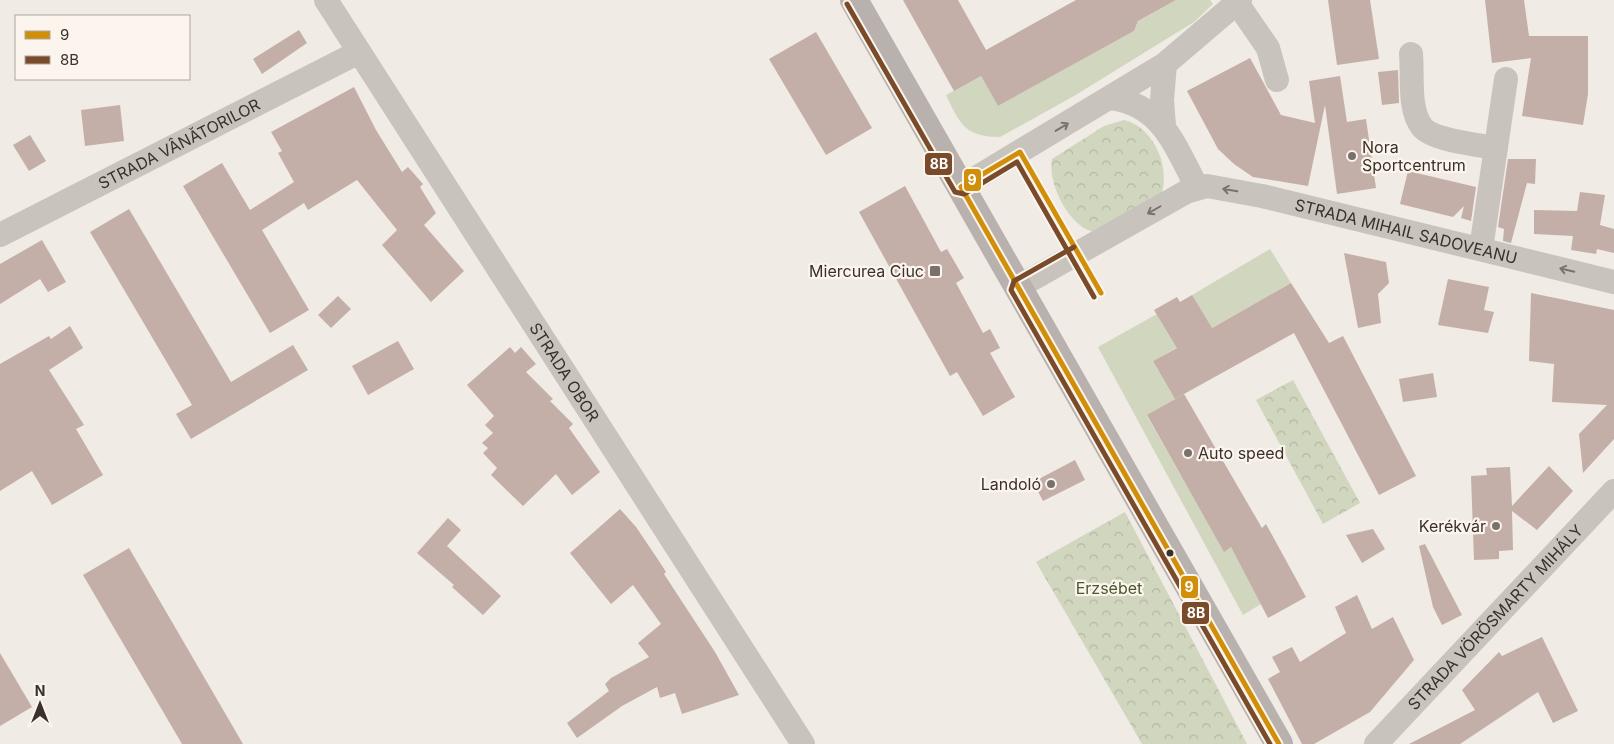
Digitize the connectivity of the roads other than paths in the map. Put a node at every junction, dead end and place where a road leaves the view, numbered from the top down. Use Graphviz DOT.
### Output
graph roads {
  1 [pos="326,0"];
  2 [pos="854,0"];
  3 [pos="1238,2"];
  4 [pos="359,52"];
  5 [pos="1411,54"];
  6 [pos="1165,64"];
  7 [pos="1506,79"];
  8 [pos="1277,80"];
  9 [pos="1111,98"];
  10 [pos="1164,126"];
  11 [pos="1496,148"];
  12 [pos="961,187"];
  13 [pos="1198,188"];
  14 [pos="0,235"];
  15 [pos="1481,249"];
  16 [pos="1614,282"];
  17 [pos="1018,287"];
  18 [pos="1614,491"];
  19 [pos="803,744"];
  20 [pos="1279,744"];
  21 [pos="1376,744"];
  1 -- 4 [label="street, STRADA OBOR"];
  2 -- 12 [label="main road"];
  3 -- 6 [label="street"];
  3 -- 8 [label="street"];
  4 -- 14 [label="street, STRADA VÂNĂTORILOR"];
  4 -- 19 [label="street, STRADA OBOR"];
  5 -- 11 [label="street"];
  6 -- 9 [label="street"];
  6 -- 10 [label="street"];
  7 -- 11 [label="street"];
  9 -- 10 [label="street"];
  12 -- 9 [label="street, one-way"];
  10 -- 13 [label="street"];
  11 -- 15 [label="street"];
  12 -- 17 [label="main road"];
  15 -- 13 [label="street, STRADA MIHAIL SADOVEANU, one-way"];
  13 -- 17 [label="street, one-way"];
  16 -- 15 [label="street, STRADA MIHAIL SADOVEANU, one-way"];
  17 -- 20 [label="main road"];
  18 -- 21 [label="street, STRADA VÖRÖSMARTY MIHÁLY"];
}
